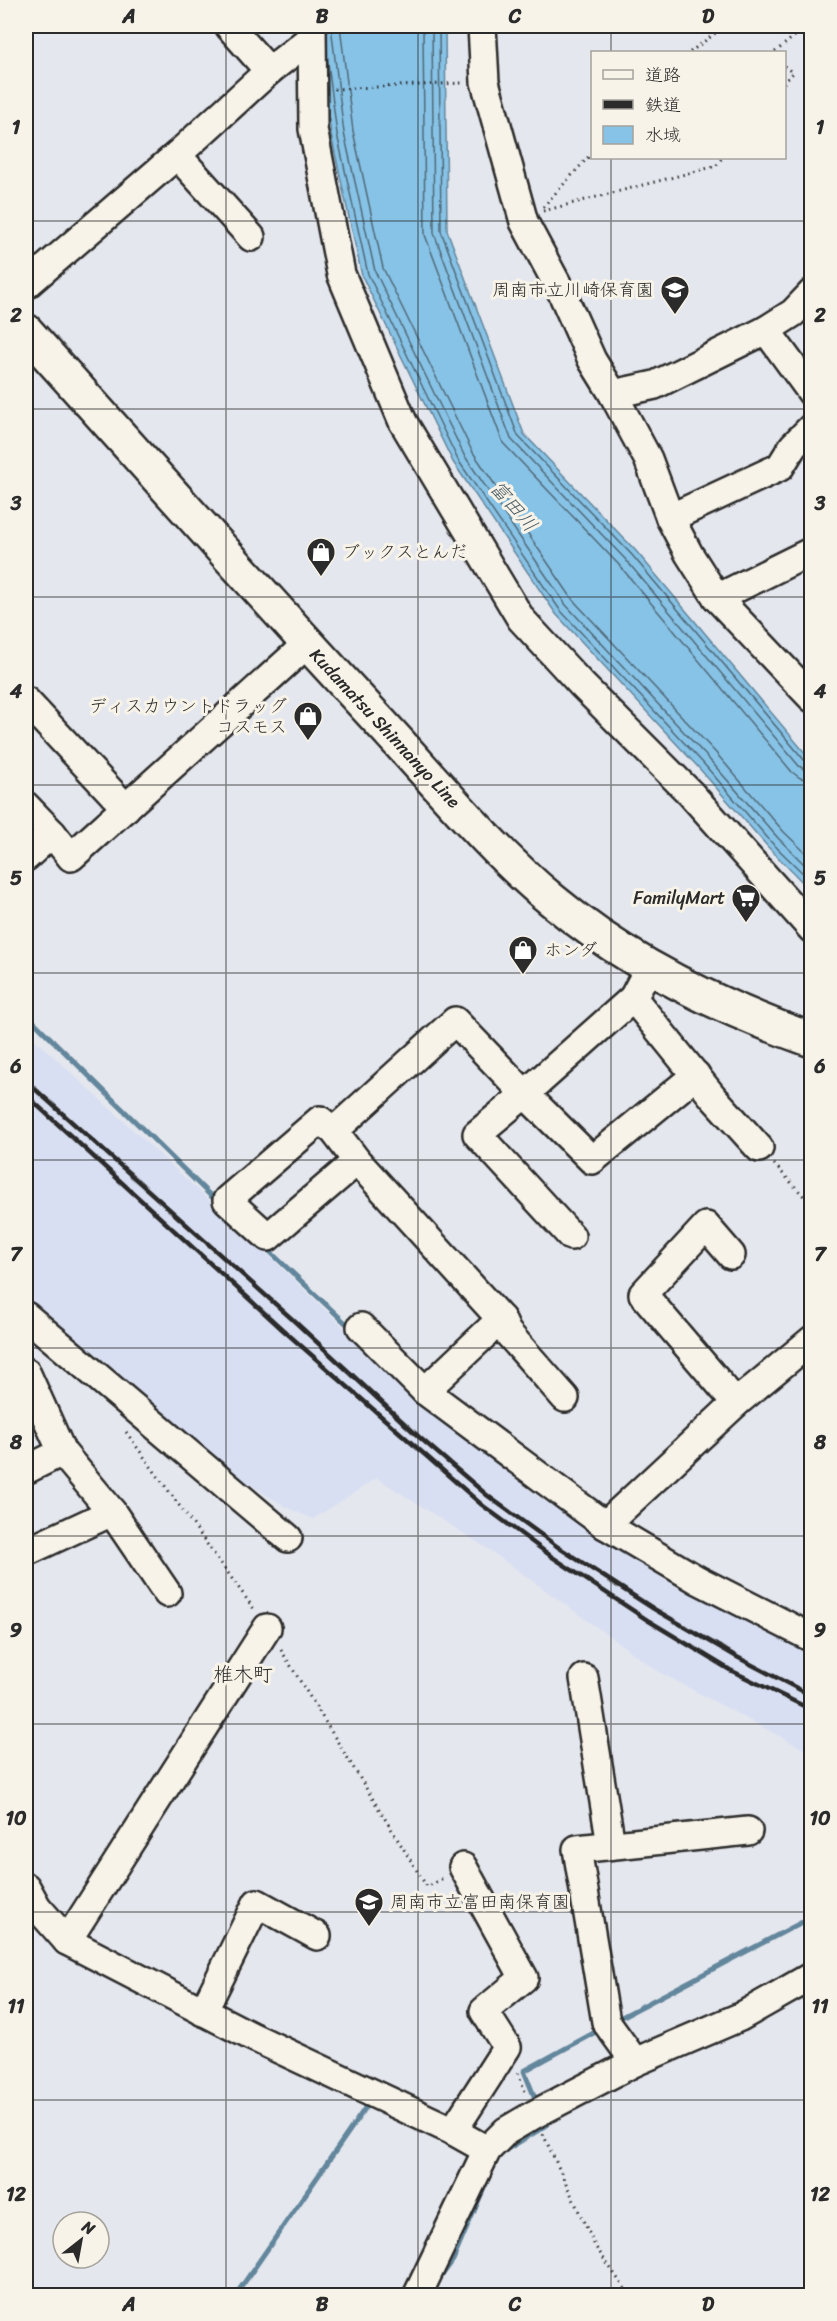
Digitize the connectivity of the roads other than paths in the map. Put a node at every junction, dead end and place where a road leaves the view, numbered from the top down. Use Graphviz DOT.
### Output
graph roads {
  1 [pos="229,26"];
  2 [pos="482,26"];
  3 [pos="312,32"];
  4 [pos="269,71"];
  5 [pos="177,155"];
  6 [pos="251,237"];
  7 [pos="26,285"];
  8 [pos="812,293"];
  9 [pos="766,330"];
  10 [pos="26,331"];
  11 [pos="812,393"];
  12 [pos="613,394"];
  13 [pos="812,427"];
  14 [pos="670,518"];
  15 [pos="812,551"];
  16 [pos="717,598"];
  17 [pos="308,644"];
  18 [pos="812,698"];
  19 [pos="26,701"];
  20 [pos="26,806"];
  21 [pos="126,808"];
  22 [pos="52,833"];
  23 [pos="26,857"];
  24 [pos="812,929"];
  25 [pos="650,966"];
  26 [pos="633,998"];
  27 [pos="812,1040"];
  28 [pos="696,1075"];
  29 [pos="525,1094"];
  30 [pos="334,1131"];
  31 [pos="759,1148"];
  32 [pos="357,1161"];
  33 [pos="572,1236"];
  34 [pos="731,1254"];
  35 [pos="26,1316"];
  36 [pos="501,1319"];
  37 [pos="361,1327"];
  38 [pos="812,1340"];
  39 [pos="26,1372"];
  40 [pos="425,1391"];
  41 [pos="566,1398"];
  42 [pos="736,1403"];
  43 [pos="62,1452"];
  44 [pos="26,1470"];
  45 [pos="112,1512"];
  46 [pos="605,1525"];
  47 [pos="288,1538"];
  48 [pos="26,1552"];
  49 [pos="167,1593"];
  50 [pos="267,1628"];
  51 [pos="812,1638"];
  52 [pos="584,1678"];
  53 [pos="748,1831"];
  54 [pos="611,1845"];
  55 [pos="463,1867"];
  56 [pos="26,1887"];
  57 [pos="317,1936"];
  58 [pos="67,1941"];
  59 [pos="812,1976"];
  60 [pos="203,2012"];
  61 [pos="635,2062"];
  62 [pos="453,2131"];
  63 [pos="488,2150"];
  64 [pos="417,2295"];
  1 -- 4 [label="street"];
  2 -- 12 [label="street"];
  3 -- 4 [label="street"];
  3 -- 24 [label="street"];
  4 -- 5 [label="street"];
  5 -- 6 [label="street"];
  5 -- 7 [label="street"];
  8 -- 9 [label="street"];
  9 -- 11 [label="street"];
  9 -- 12 [label="street"];
  10 -- 17 [label="main road, Kudamatsu Shinnanyo Line"];
  12 -- 14 [label="street"];
  13 -- 14 [label="street"];
  14 -- 16 [label="street"];
  15 -- 16 [label="street"];
  16 -- 18 [label="street"];
  17 -- 21 [label="street"];
  17 -- 25 [label="main road, Kudamatsu Shinnanyo Line"];
  19 -- 21 [label="street"];
  20 -- 22 [label="street"];
  21 -- 22 [label="street"];
  22 -- 23 [label="street"];
  25 -- 26 [label="street"];
  25 -- 27 [label="main road, Kudamatsu Shinnanyo Line"];
  26 -- 28 [label="street"];
  26 -- 29 [label="street"];
  28 -- 29 [label="street"];
  28 -- 31 [label="street"];
  29 -- 30 [label="street"];
  29 -- 33 [label="street"];
  30 -- 32 [label="street"];
  30 -- 32 [label="street"];
  32 -- 36 [label="street"];
  34 -- 42 [label="street"];
  35 -- 47 [label="street"];
  36 -- 40 [label="street"];
  36 -- 41 [label="street"];
  37 -- 40 [label="street"];
  38 -- 42 [label="street"];
  39 -- 43 [label="street"];
  40 -- 46 [label="street"];
  42 -- 46 [label="street"];
  43 -- 44 [label="street"];
  43 -- 45 [label="street"];
  45 -- 48 [label="street"];
  45 -- 49 [label="street"];
  46 -- 51 [label="street"];
  50 -- 58 [label="street"];
  52 -- 54 [label="street"];
  53 -- 54 [label="street"];
  54 -- 61 [label="street"];
  55 -- 62 [label="street"];
  56 -- 58 [label="street"];
  57 -- 60 [label="street"];
  58 -- 60 [label="street"];
  59 -- 61 [label="street"];
  60 -- 62 [label="street"];
  61 -- 63 [label="street"];
  62 -- 63 [label="street"];
  63 -- 64 [label="street"];
}
